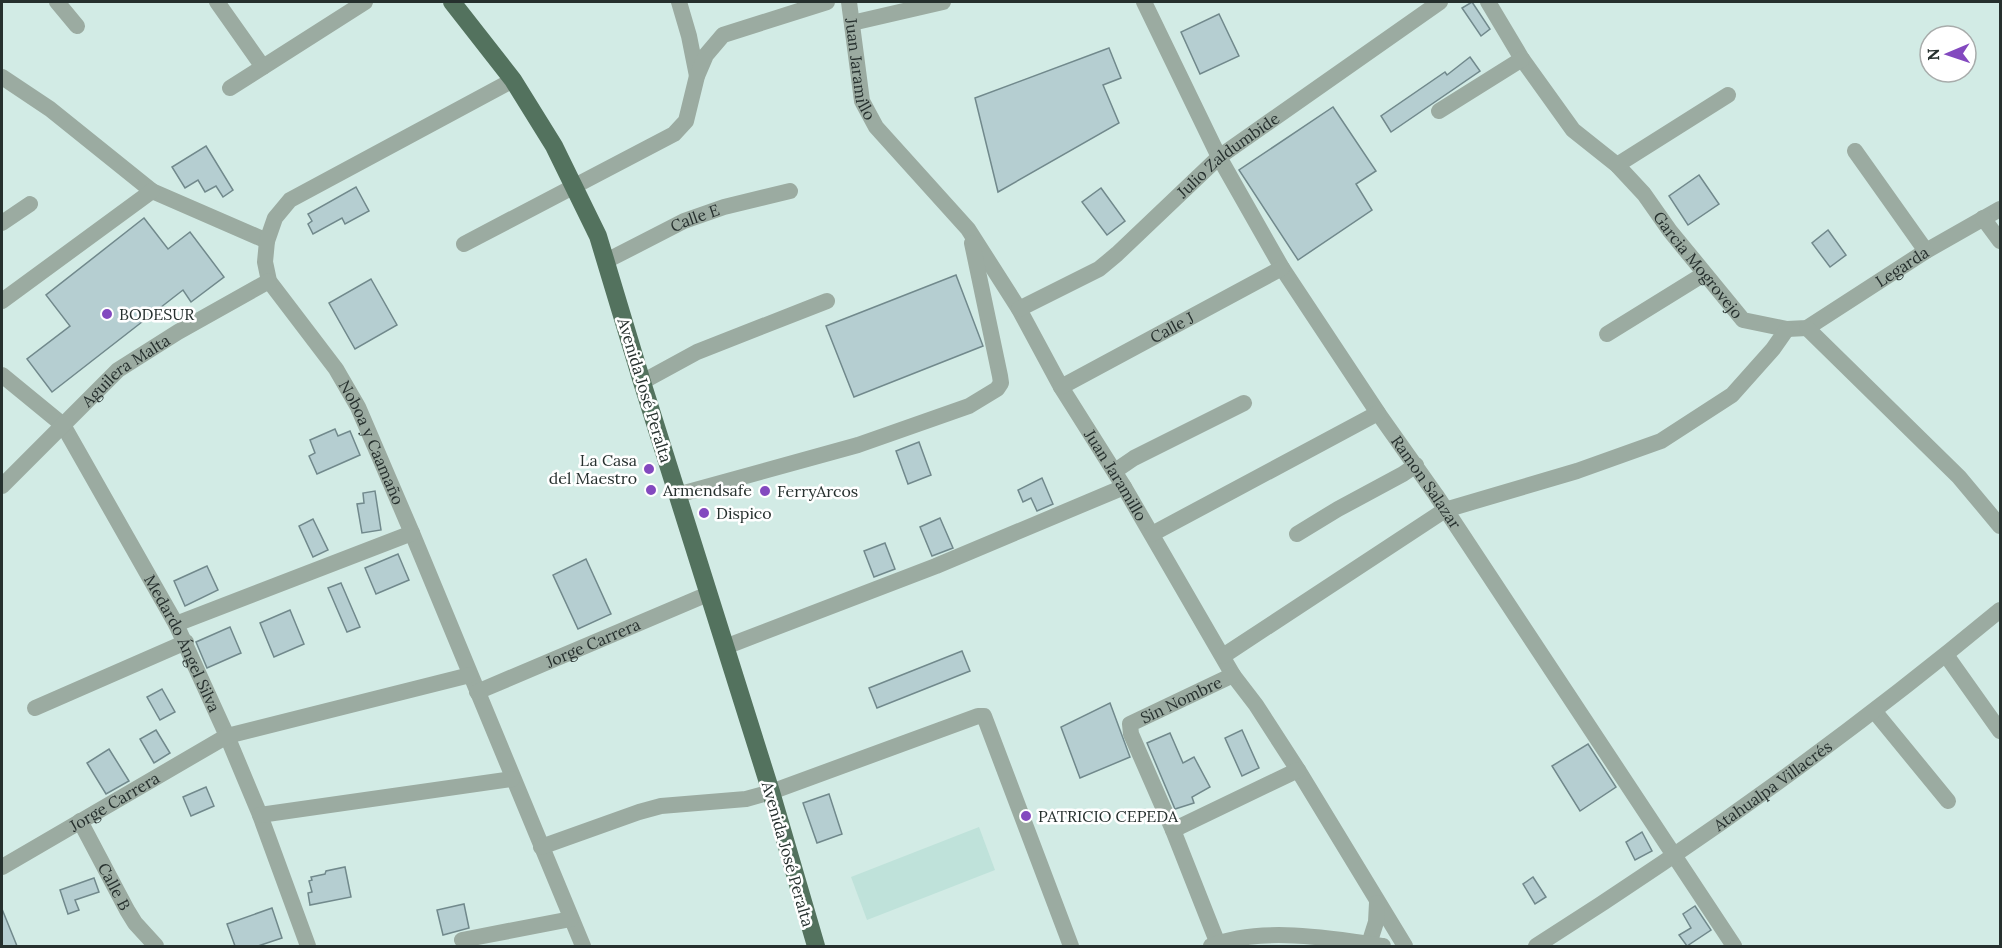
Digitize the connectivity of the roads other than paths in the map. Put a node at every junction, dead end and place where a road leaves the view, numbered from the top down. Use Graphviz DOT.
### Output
graph roads {
  1 [pos="57,2"];
  2 [pos="217,2"];
  3 [pos="365,2"];
  4 [pos="452,2"];
  5 [pos="679,2"];
  6 [pos="827,2"];
  7 [pos="849,2"];
  8 [pos="943,2"];
  9 [pos="1144,2"];
  10 [pos="1440,2"];
  11 [pos="1488,2"];
  12 [pos="852,23"];
  13 [pos="77,26"];
  14 [pos="1521,59"];
  15 [pos="263,66"];
  16 [pos="697,76"];
  17 [pos="2,77"];
  18 [pos="513,80"];
  19 [pos="230,88"];
  20 [pos="1728,95"];
  21 [pos="1439,111"];
  22 [pos="1855,151"];
  23 [pos="1219,157"];
  24 [pos="1617,165"];
  25 [pos="574,187"];
  26 [pos="789,190"];
  27 [pos="152,191"];
  28 [pos="30,204"];
  29 [pos="2001,209"];
  30 [pos="1983,218"];
  31 [pos="2,223"];
  32 [pos="968,229"];
  33 [pos="267,241"];
  34 [pos="2001,241"];
  35 [pos="464,244"];
  36 [pos="1926,251"];
  37 [pos="606,261"];
  38 [pos="1282,268"];
  39 [pos="1704,274"];
  40 [pos="269,281"];
  41 [pos="2,301"];
  42 [pos="827,301"];
  43 [pos="1019,309"];
  44 [pos="1807,328"];
  45 [pos="1787,329"];
  46 [pos="1607,334"];
  47 [pos="2,375"];
  48 [pos="642,382"];
  49 [pos="1061,387"];
  50 [pos="1244,403"];
  51 [pos="1378,413"];
  52 [pos="63,425"];
  53 [pos="1416,465"];
  54 [pos="1115,471"];
  55 [pos="2,486"];
  56 [pos="1124,487"];
  57 [pos="677,495"];
  58 [pos="1445,510"];
  59 [pos="2001,526"];
  60 [pos="412,533"];
  61 [pos="1152,534"];
  62 [pos="1298,534"];
  63 [pos="708,594"];
  64 [pos="2001,610"];
  65 [pos="176,624"];
  66 [pos="186,642"];
  67 [pos="725,647"];
  68 [pos="1946,655"];
  69 [pos="1223,656"];
  70 [pos="470,675"];
  71 [pos="1233,675"];
  72 [pos="477,692"];
  73 [pos="35,708"];
  74 [pos="1875,712"];
  75 [pos="2001,731"];
  76 [pos="227,736"];
  77 [pos="1298,770"];
  78 [pos="513,779"];
  79 [pos="771,792"];
  80 [pos="1948,801"];
  81 [pos="260,815"];
  82 [pos="80,821"];
  83 [pos="1173,830"];
  84 [pos="541,847"];
  85 [pos="1675,855"];
  86 [pos="2,867"];
  87 [pos="1377,903"];
  88 [pos="572,919"];
  89 [pos="462,940"];
  90 [pos="1263,942"];
  91 [pos="1215,945"];
  92 [pos="1376,945"];
  93 [pos="156,946"];
  94 [pos="308,946"];
  95 [pos="584,946"];
  96 [pos="816,946"];
  97 [pos="1071,946"];
  98 [pos="1405,946"];
  99 [pos="1536,946"];
  100 [pos="1734,946"];
  1 -- 13 [label="street"];
  2 -- 15 [label="street"];
  3 -- 15 [label="street"];
  4 -- 18 [label="highway, Avenida José Peralta"];
  5 -- 16 [label="street"];
  6 -- 16 [label="street"];
  7 -- 12 [label="street, Juan Jaramillo"];
  8 -- 12 [label="street"];
  9 -- 23 [label="street, Ramon Salazar"];
  10 -- 23 [label="street, Julio Zaldumbide"];
  11 -- 14 [label="street, Garcia Mogrovejo"];
  12 -- 32 [label="street, Juan Jaramillo"];
  14 -- 21 [label="street"];
  14 -- 24 [label="street, Garcia Mogrovejo"];
  15 -- 19 [label="street"];
  16 -- 25 [label="street"];
  17 -- 27 [label="street"];
  18 -- 25 [label="highway, Avenida José Peralta"];
  18 -- 33 [label="street"];
  20 -- 24 [label="street"];
  22 -- 36 [label="street"];
  23 -- 38 [label="street, Ramon Salazar"];
  23 -- 43 [label="street, Julio Zaldumbide"];
  24 -- 39 [label="street, Garcia Mogrovejo"];
  25 -- 35 [label="street"];
  25 -- 37 [label="highway, Avenida José Peralta"];
  26 -- 37 [label="street, Calle E"];
  27 -- 33 [label="street"];
  27 -- 41 [label="street"];
  28 -- 31 [label="street"];
  29 -- 30 [label="street, Legarda"];
  30 -- 34 [label="street"];
  30 -- 36 [label="street, Legarda"];
  32 -- 43 [label="street, Juan Jaramillo"];
  32 -- 57 [label="street"];
  33 -- 40 [label="street"];
  36 -- 44 [label="street, Legarda"];
  37 -- 48 [label="highway, Avenida José Peralta"];
  38 -- 49 [label="street, Calle J"];
  38 -- 51 [label="street, Ramon Salazar"];
  39 -- 45 [label="street, Garcia Mogrovejo"];
  39 -- 46 [label="street"];
  40 -- 52 [label="street, Aguilera Malta"];
  40 -- 60 [label="street, Noboa y Caamaño"];
  42 -- 48 [label="street"];
  43 -- 49 [label="street, Juan Jaramillo"];
  44 -- 45 [label="street, Garcia Mogrovejo"];
  44 -- 59 [label="street"];
  45 -- 58 [label="street"];
  47 -- 52 [label="street, Medardo Ángel Silva"];
  48 -- 57 [label="highway, Avenida José Peralta"];
  49 -- 54 [label="street, Juan Jaramillo"];
  50 -- 54 [label="street"];
  51 -- 53 [label="street, Ramon Salazar"];
  51 -- 61 [label="street"];
  52 -- 55 [label="street, Aguilera Malta"];
  52 -- 65 [label="street, Medardo Ángel Silva"];
  53 -- 58 [label="street, Ramon Salazar"];
  53 -- 62 [label="street"];
  54 -- 56 [label="street, Juan Jaramillo"];
  56 -- 61 [label="street, Juan Jaramillo"];
  56 -- 67 [label="street"];
  57 -- 63 [label="highway, Avenida José Peralta"];
  58 -- 69 [label="street"];
  58 -- 85 [label="street, Ramon Salazar"];
  60 -- 65 [label="street"];
  60 -- 70 [label="street, Noboa y Caamaño"];
  61 -- 69 [label="street, Juan Jaramillo"];
  63 -- 67 [label="highway, Avenida José Peralta"];
  63 -- 72 [label="street, Jorge Carrera"];
  64 -- 68 [label="street, Atahualpa Villacrés"];
  65 -- 66 [label="street, Medardo Ángel Silva"];
  66 -- 73 [label="street"];
  66 -- 76 [label="street, Medardo Ángel Silva"];
  67 -- 79 [label="highway, Avenida José Peralta"];
  68 -- 74 [label="street, Atahualpa Villacrés"];
  68 -- 75 [label="street"];
  69 -- 71 [label="street, Juan Jaramillo"];
  70 -- 72 [label="street, Noboa y Caamaño"];
  70 -- 76 [label="street, Jorge Carrera"];
  71 -- 77 [label="street, Juan Jaramillo"];
  71 -- 83 [label="street, Sin Nombre"];
  72 -- 78 [label="street, Noboa y Caamaño"];
  74 -- 80 [label="street"];
  74 -- 85 [label="street, Atahualpa Villacrés"];
  76 -- 81 [label="street, Medardo Ángel Silva"];
  76 -- 82 [label="street, Jorge Carrera"];
  77 -- 83 [label="street"];
  77 -- 87 [label="street, Juan Jaramillo"];
  78 -- 81 [label="street"];
  78 -- 84 [label="street, Noboa y Caamaño"];
  79 -- 84 [label="street"];
  79 -- 96 [label="highway, Avenida José Peralta"];
  79 -- 97 [label="street"];
  81 -- 94 [label="street, Medardo Ángel Silva"];
  82 -- 86 [label="street, Jorge Carrera"];
  82 -- 93 [label="street, Calle B"];
  83 -- 91 [label="street"];
  84 -- 88 [label="street, Noboa y Caamaño"];
  85 -- 99 [label="street, Atahualpa Villacrés"];
  85 -- 100 [label="street, Ramon Salazar"];
  87 -- 92 [label="street"];
  87 -- 98 [label="street, Juan Jaramillo"];
  88 -- 89 [label="street"];
  88 -- 95 [label="street, Noboa y Caamaño"];
  90 -- 91 [label="street"];
  90 -- 92 [label="street"];
}
